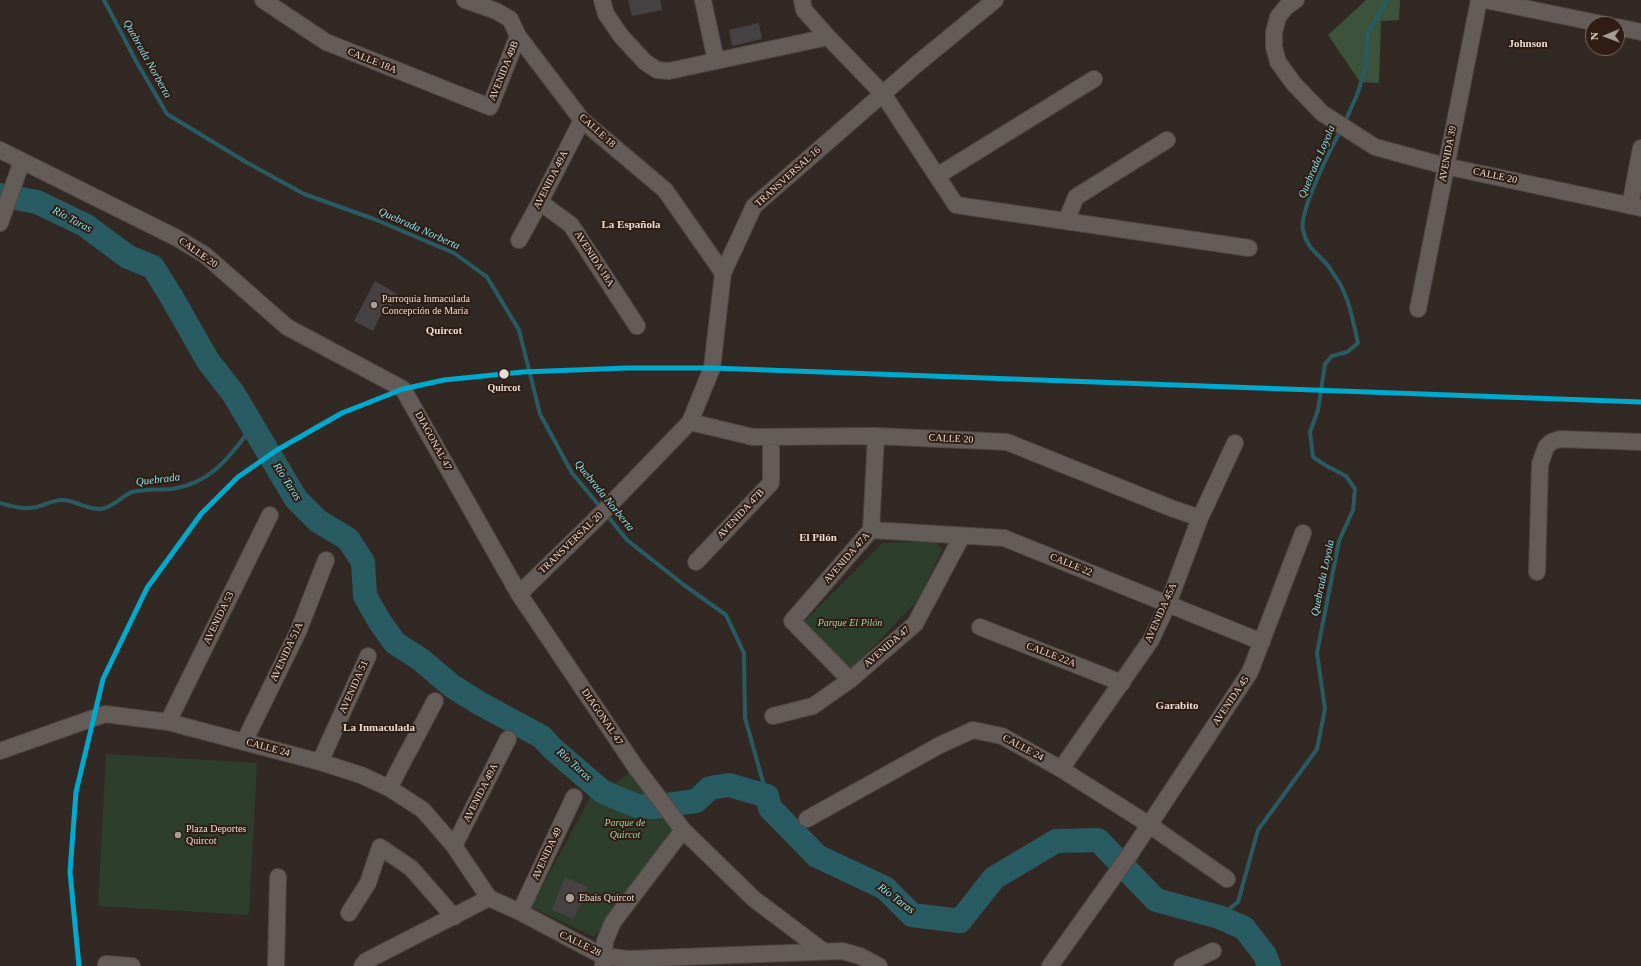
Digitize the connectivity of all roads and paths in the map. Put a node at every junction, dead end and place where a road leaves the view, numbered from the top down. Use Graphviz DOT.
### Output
graph roads {
  1 [pos="263,0"];
  2 [pos="465,0"];
  3 [pos="602,0"];
  4 [pos="703,0"];
  5 [pos="802,0"];
  6 [pos="995,0"];
  7 [pos="1296,0"];
  8 [pos="1479,0"];
  9 [pos="1485,0"];
  10 [pos="1585,21"];
  11 [pos="1625,29"];
  12 [pos="1641,32"];
  13 [pos="518,36"];
  14 [pos="828,37"];
  15 [pos="716,61"];
  16 [pos="1094,79"];
  17 [pos="883,94"];
  18 [pos="490,107"];
  19 [pos="582,120"];
  20 [pos="1167,140"];
  21 [pos="1641,148"];
  22 [pos="0,150"];
  23 [pos="22,161"];
  24 [pos="1445,166"];
  25 [pos="937,176"];
  26 [pos="540,202"];
  27 [pos="1636,207"];
  28 [pos="1066,221"];
  29 [pos="0,222"];
  30 [pos="519,240"];
  31 [pos="1249,248"];
  32 [pos="723,273"];
  33 [pos="1418,309"];
  34 [pos="637,326"];
  35 [pos="403,389"];
  36 [pos="690,422"];
  37 [pos="771,436"];
  38 [pos="876,436"];
  39 [pos="1641,442"];
  40 [pos="1235,443"];
  41 [pos="270,515"];
  42 [pos="1200,518"];
  43 [pos="871,530"];
  44 [pos="1303,533"];
  45 [pos="962,536"];
  46 [pos="326,560"];
  47 [pos="696,562"];
  48 [pos="1537,572"];
  49 [pos="518,594"];
  50 [pos="1168,604"];
  51 [pos="980,627"];
  52 [pos="1262,642"];
  53 [pos="368,656"];
  54 [pos="850,680"];
  55 [pos="1122,683"];
  56 [pos="435,701"];
  57 [pos="773,716"];
  58 [pos="168,722"];
  59 [pos="508,739"];
  60 [pos="244,742"];
  61 [pos="0,752"];
  62 [pos="320,762"];
  63 [pos="1061,769"];
  64 [pos="389,788"];
  65 [pos="574,797"];
  66 [pos="807,819"];
  67 [pos="1148,824"];
  68 [pos="683,830"];
  69 [pos="454,846"];
  70 [pos="278,877"];
  71 [pos="1227,879"];
  72 [pos="489,898"];
  73 [pos="520,912"];
  74 [pos="349,913"];
  75 [pos="454,917"];
  76 [pos="823,951"];
  77 [pos="1213,951"];
  78 [pos="603,961"];
  79 [pos="106,964"];
  80 [pos="132,966"];
  81 [pos="276,966"];
  82 [pos="362,966"];
  83 [pos="879,966"];
  84 [pos="1050,966"];
  85 [pos="1182,966"];
  1 -- 18 [label="street, CALLE 18A"];
  2 -- 13 [label="street, CALLE 18"];
  3 -- 15 [label="street"];
  4 -- 15 [label="street"];
  5 -- 14 [label="street"];
  6 -- 17 [label="street, TRANSVERSAL 16"];
  7 -- 24 [label="street, CALLE 20"];
  8 -- 24 [label="street, AVENIDA 39"];
  9 -- 10 [label="street"];
  11 -- 12 [label="street"];
  13 -- 18 [label="street, AVENIDA 49B"];
  13 -- 19 [label="street, CALLE 18"];
  14 -- 15 [label="street"];
  14 -- 17 [label="street"];
  16 -- 25 [label="street"];
  17 -- 25 [label="street"];
  17 -- 32 [label="street, TRANSVERSAL 16"];
  19 -- 26 [label="street, AVENIDA 49A"];
  19 -- 32 [label="street, CALLE 18"];
  20 -- 28 [label="street"];
  21 -- 27 [label="street"];
  22 -- 23 [label="street, CALLE 20"];
  23 -- 29 [label="street"];
  23 -- 35 [label="street, CALLE 20"];
  24 -- 27 [label="street, CALLE 20"];
  24 -- 33 [label="street, AVENIDA 39"];
  25 -- 28 [label="street"];
  26 -- 30 [label="street, AVENIDA 49A"];
  26 -- 34 [label="street, AVENIDA 18A"];
  28 -- 31 [label="street"];
  32 -- 36 [label="street, TRANSVERSAL 16"];
  35 -- 49 [label="street, DIAGONAL 47"];
  36 -- 37 [label="street, CALLE 20"];
  36 -- 49 [label="street, TRANSVERSAL 20"];
  37 -- 38 [label="street, CALLE 20"];
  37 -- 47 [label="street, AVENIDA 47B"];
  38 -- 42 [label="street, CALLE 20"];
  38 -- 43 [label="street, AVENIDA 47A"];
  39 -- 48 [label="street"];
  40 -- 42 [label="street, AVENIDA 45A"];
  41 -- 58 [label="street, AVENIDA 53"];
  42 -- 50 [label="street, AVENIDA 45A"];
  43 -- 45 [label="street, CALLE 22"];
  43 -- 54 [label="street, AVENIDA 47A"];
  44 -- 52 [label="street, AVENIDA 45"];
  45 -- 50 [label="street, CALLE 22"];
  45 -- 54 [label="street, AVENIDA 47"];
  46 -- 60 [label="street, AVENIDA 51A"];
  49 -- 68 [label="street, DIAGONAL 47"];
  50 -- 52 [label="street, CALLE 22"];
  50 -- 55 [label="street, AVENIDA 45A"];
  51 -- 55 [label="street, CALLE 22A"];
  52 -- 67 [label="street, AVENIDA 45"];
  53 -- 62 [label="street, AVENIDA 51"];
  54 -- 57 [label="street, AVENIDA 47"];
  55 -- 63 [label="street, AVENIDA 45A"];
  56 -- 64 [label="street"];
  58 -- 60 [label="street, CALLE 24"];
  58 -- 61 [label="street, CALLE 24"];
  59 -- 69 [label="street, AVENIDA 49A"];
  60 -- 62 [label="street, CALLE 24"];
  62 -- 64 [label="street, CALLE 24"];
  63 -- 66 [label="street, CALLE 24"];
  63 -- 67 [label="street, CALLE 24"];
  64 -- 69 [label="street, CALLE 24"];
  65 -- 73 [label="street, AVENIDA 49"];
  67 -- 71 [label="street, CALLE 24"];
  67 -- 84 [label="street, AVENIDA 45"];
  68 -- 76 [label="street, DIAGONAL 47"];
  68 -- 78 [label="street"];
  69 -- 72 [label="street, CALLE 24"];
  70 -- 81 [label="street"];
  72 -- 73 [label="street, CALLE 28"];
  72 -- 75 [label="street"];
  73 -- 78 [label="street, CALLE 28"];
  74 -- 75 [label="street"];
  75 -- 82 [label="street"];
  76 -- 78 [label="street, CALLE 28"];
  76 -- 83 [label="street"];
  77 -- 85 [label="street"];
  79 -- 80 [label="street"];
}
